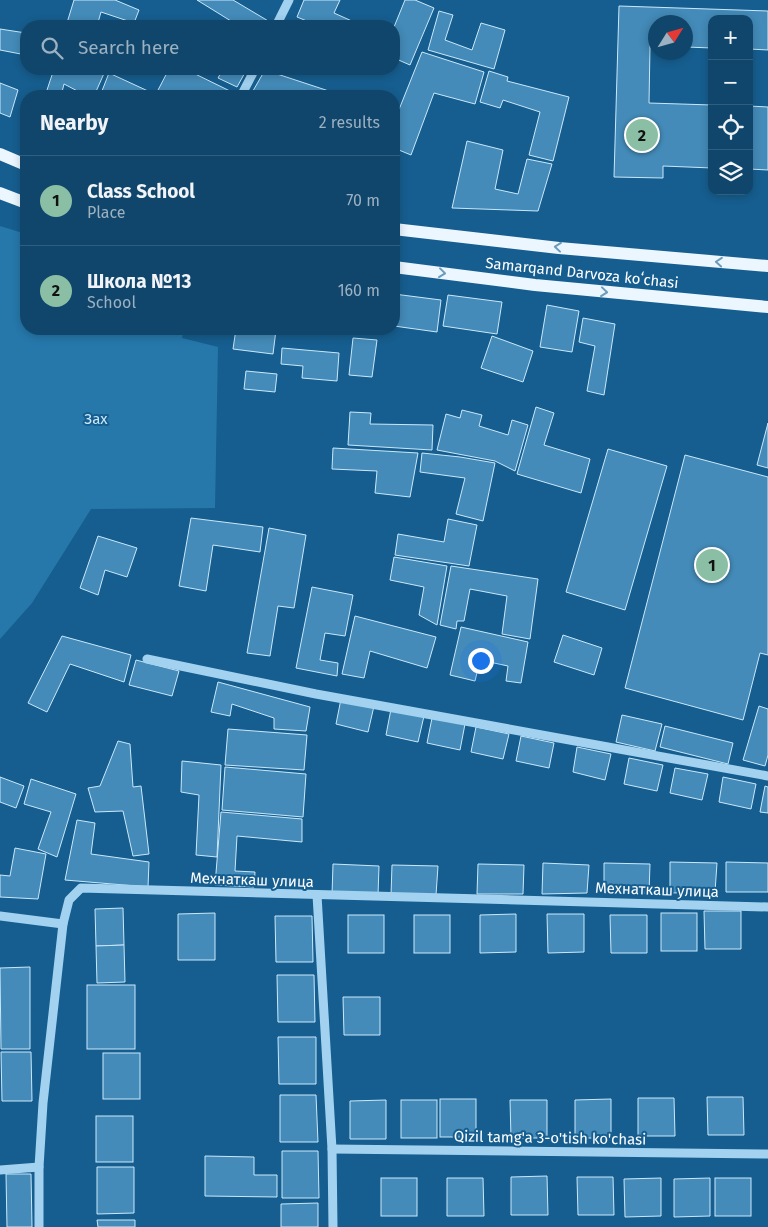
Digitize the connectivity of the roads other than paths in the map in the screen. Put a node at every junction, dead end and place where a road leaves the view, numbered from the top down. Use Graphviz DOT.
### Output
graph roads {
  1 [pos="289,0"];
  2 [pos="279,20"];
  3 [pos="252,75"];
  4 [pos="244,90"];
  5 [pos="0,154"];
  6 [pos="20,162"];
  7 [pos="0,193"];
  8 [pos="20,201"];
  9 [pos="400,229"];
  10 [pos="768,266"];
  11 [pos="400,268"];
  12 [pos="768,307"];
  13 [pos="148,659"];
  14 [pos="768,776"];
  15 [pos="317,895"];
  16 [pos="768,907"];
  17 [pos="0,916"];
  18 [pos="62,924"];
  19 [pos="332,1149"];
  20 [pos="768,1154"];
  21 [pos="39,1167"];
  22 [pos="0,1170"];
  23 [pos="39,1227"];
  24 [pos="333,1227"];
  1 -- 2 [label="street"];
  3 -- 4 [label="street"];
  5 -- 6 [label="main road"];
  7 -- 8 [label="main road"];
  10 -- 9 [label="main road, Samarqand Darvoza koʻchasi, one-way"];
  11 -- 12 [label="main road, Samarqand Darvoza koʻchasi, one-way"];
  13 -- 14 [label="street"];
  15 -- 16 [label="street, Мехнаткаш улица"];
  15 -- 18 [label="street, Мехнаткаш улица"];
  15 -- 19 [label="street"];
  17 -- 18 [label="street"];
  18 -- 21 [label="street, Мехнаткаш улица"];
  19 -- 20 [label="street, Qizil tamg'a 3-o'tish ko'chasi"];
  19 -- 24 [label="street"];
  21 -- 22 [label="street"];
  21 -- 23 [label="street, Мехнаткаш улица"];
}
